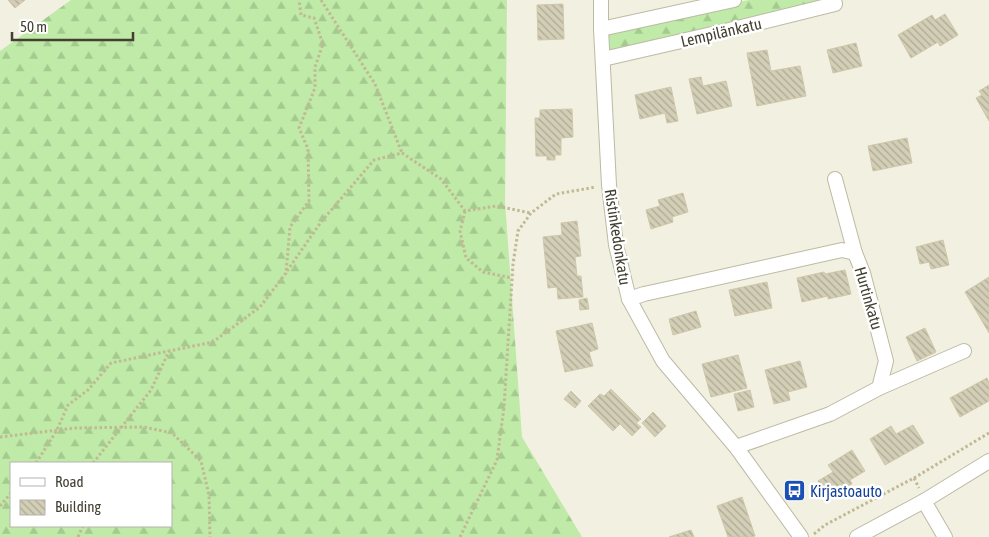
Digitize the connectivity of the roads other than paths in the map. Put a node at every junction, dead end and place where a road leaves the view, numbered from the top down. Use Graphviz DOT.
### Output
graph roads {
  1 [pos="601,0"];
  2 [pos="734,0"];
  3 [pos="834,0"];
  4 [pos="601,29"];
  5 [pos="603,59"];
  6 [pos="835,179"];
  7 [pos="855,254"];
  8 [pos="629,300"];
  9 [pos="964,351"];
  10 [pos="879,388"];
  11 [pos="736,447"];
  12 [pos="989,461"];
  13 [pos="924,501"];
  14 [pos="801,537"];
  15 [pos="857,537"];
  16 [pos="945,537"];
  1 -- 4 [label="street, Ristinkedonkatu"];
  2 -- 4 [label="street, Lempilänkatu"];
  3 -- 5 [label="street, Lempilänkatu"];
  4 -- 5 [label="street, Ristinkedonkatu"];
  5 -- 8 [label="street, Ristinkedonkatu"];
  6 -- 7 [label="street"];
  7 -- 8 [label="street, Hurtinkatu"];
  7 -- 10 [label="street, Hurtinkatu"];
  8 -- 11 [label="street, Ristinkedonkatu"];
  9 -- 10 [label="street"];
  10 -- 11 [label="street"];
  11 -- 14 [label="street, Ristinkedonkatu"];
  12 -- 13 [label="street"];
  13 -- 15 [label="street"];
  13 -- 16 [label="street"];
}
